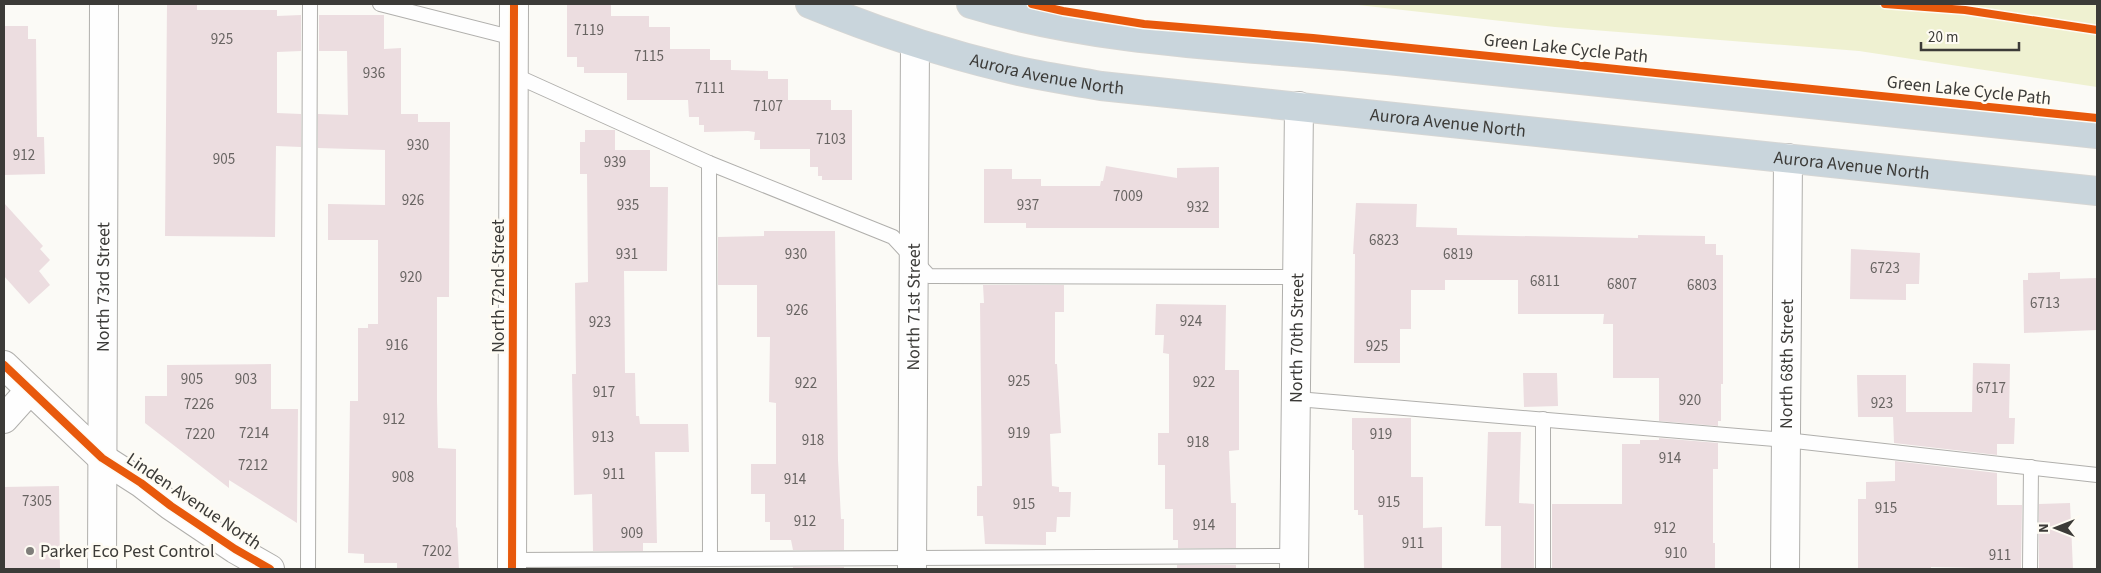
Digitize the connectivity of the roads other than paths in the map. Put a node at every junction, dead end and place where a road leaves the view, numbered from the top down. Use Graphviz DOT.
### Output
graph roads {
  1 [pos="104,4"];
  2 [pos="310,4"];
  3 [pos="380,4"];
  4 [pos="514,4"];
  5 [pos="810,4"];
  6 [pos="971,4"];
  7 [pos="514,38"];
  8 [pos="915,43"];
  9 [pos="514,75"];
  10 [pos="1299,106"];
  11 [pos="2097,134"];
  12 [pos="1788,158"];
  13 [pos="709,163"];
  14 [pos="2097,191"];
  15 [pos="914,260"];
  16 [pos="1298,277"];
  17 [pos="4,365"];
  18 [pos="30,390"];
  19 [pos="1297,399"];
  20 [pos="1543,418"];
  21 [pos="4,419"];
  22 [pos="1786,440"];
  23 [pos="102,458"];
  24 [pos="2031,467"];
  25 [pos="2097,475"];
  26 [pos="710,559"];
  27 [pos="912,563"];
  28 [pos="1294,563"];
  29 [pos="512,565"];
  30 [pos="102,569"];
  31 [pos="270,569"];
  32 [pos="308,569"];
  33 [pos="1543,569"];
  34 [pos="1785,569"];
  35 [pos="2030,569"];
  1 -- 23 [label="street, North 73rd Street"];
  2 -- 32 [label="lane"];
  3 -- 7 [label="lane"];
  4 -- 7 [label="street, North 72nd Street"];
  5 -- 8 [label="highway, Aurora Avenue North"];
  6 -- 11 [label="highway"];
  7 -- 9 [label="street, North 72nd Street"];
  8 -- 10 [label="highway, Aurora Avenue North"];
  8 -- 15 [label="street, North 71st Street"];
  9 -- 13 [label="lane"];
  9 -- 29 [label="street, North 72nd Street"];
  10 -- 12 [label="highway, Aurora Avenue North"];
  10 -- 16 [label="street, North 70th Street"];
  12 -- 14 [label="highway, Aurora Avenue North"];
  12 -- 22 [label="street, North 68th Street"];
  13 -- 15 [label="lane"];
  13 -- 26 [label="lane"];
  15 -- 16 [label="lane"];
  15 -- 27 [label="street, North 71st Street"];
  16 -- 19 [label="street, North 70th Street"];
  17 -- 18 [label="street, Linden Avenue North"];
  18 -- 21 [label="street"];
  18 -- 23 [label="street, Linden Avenue North"];
  19 -- 20 [label="lane"];
  19 -- 28 [label="street, North 70th Street"];
  20 -- 22 [label="lane"];
  20 -- 33 [label="lane"];
  22 -- 24 [label="lane"];
  22 -- 34 [label="street, North 68th Street"];
  23 -- 30 [label="street, North 73rd Street"];
  23 -- 31 [label="street, Linden Avenue North"];
  24 -- 25 [label="lane"];
  24 -- 35 [label="lane"];
  26 -- 27 [label="lane"];
  26 -- 29 [label="lane"];
  27 -- 28 [label="lane"];
}
